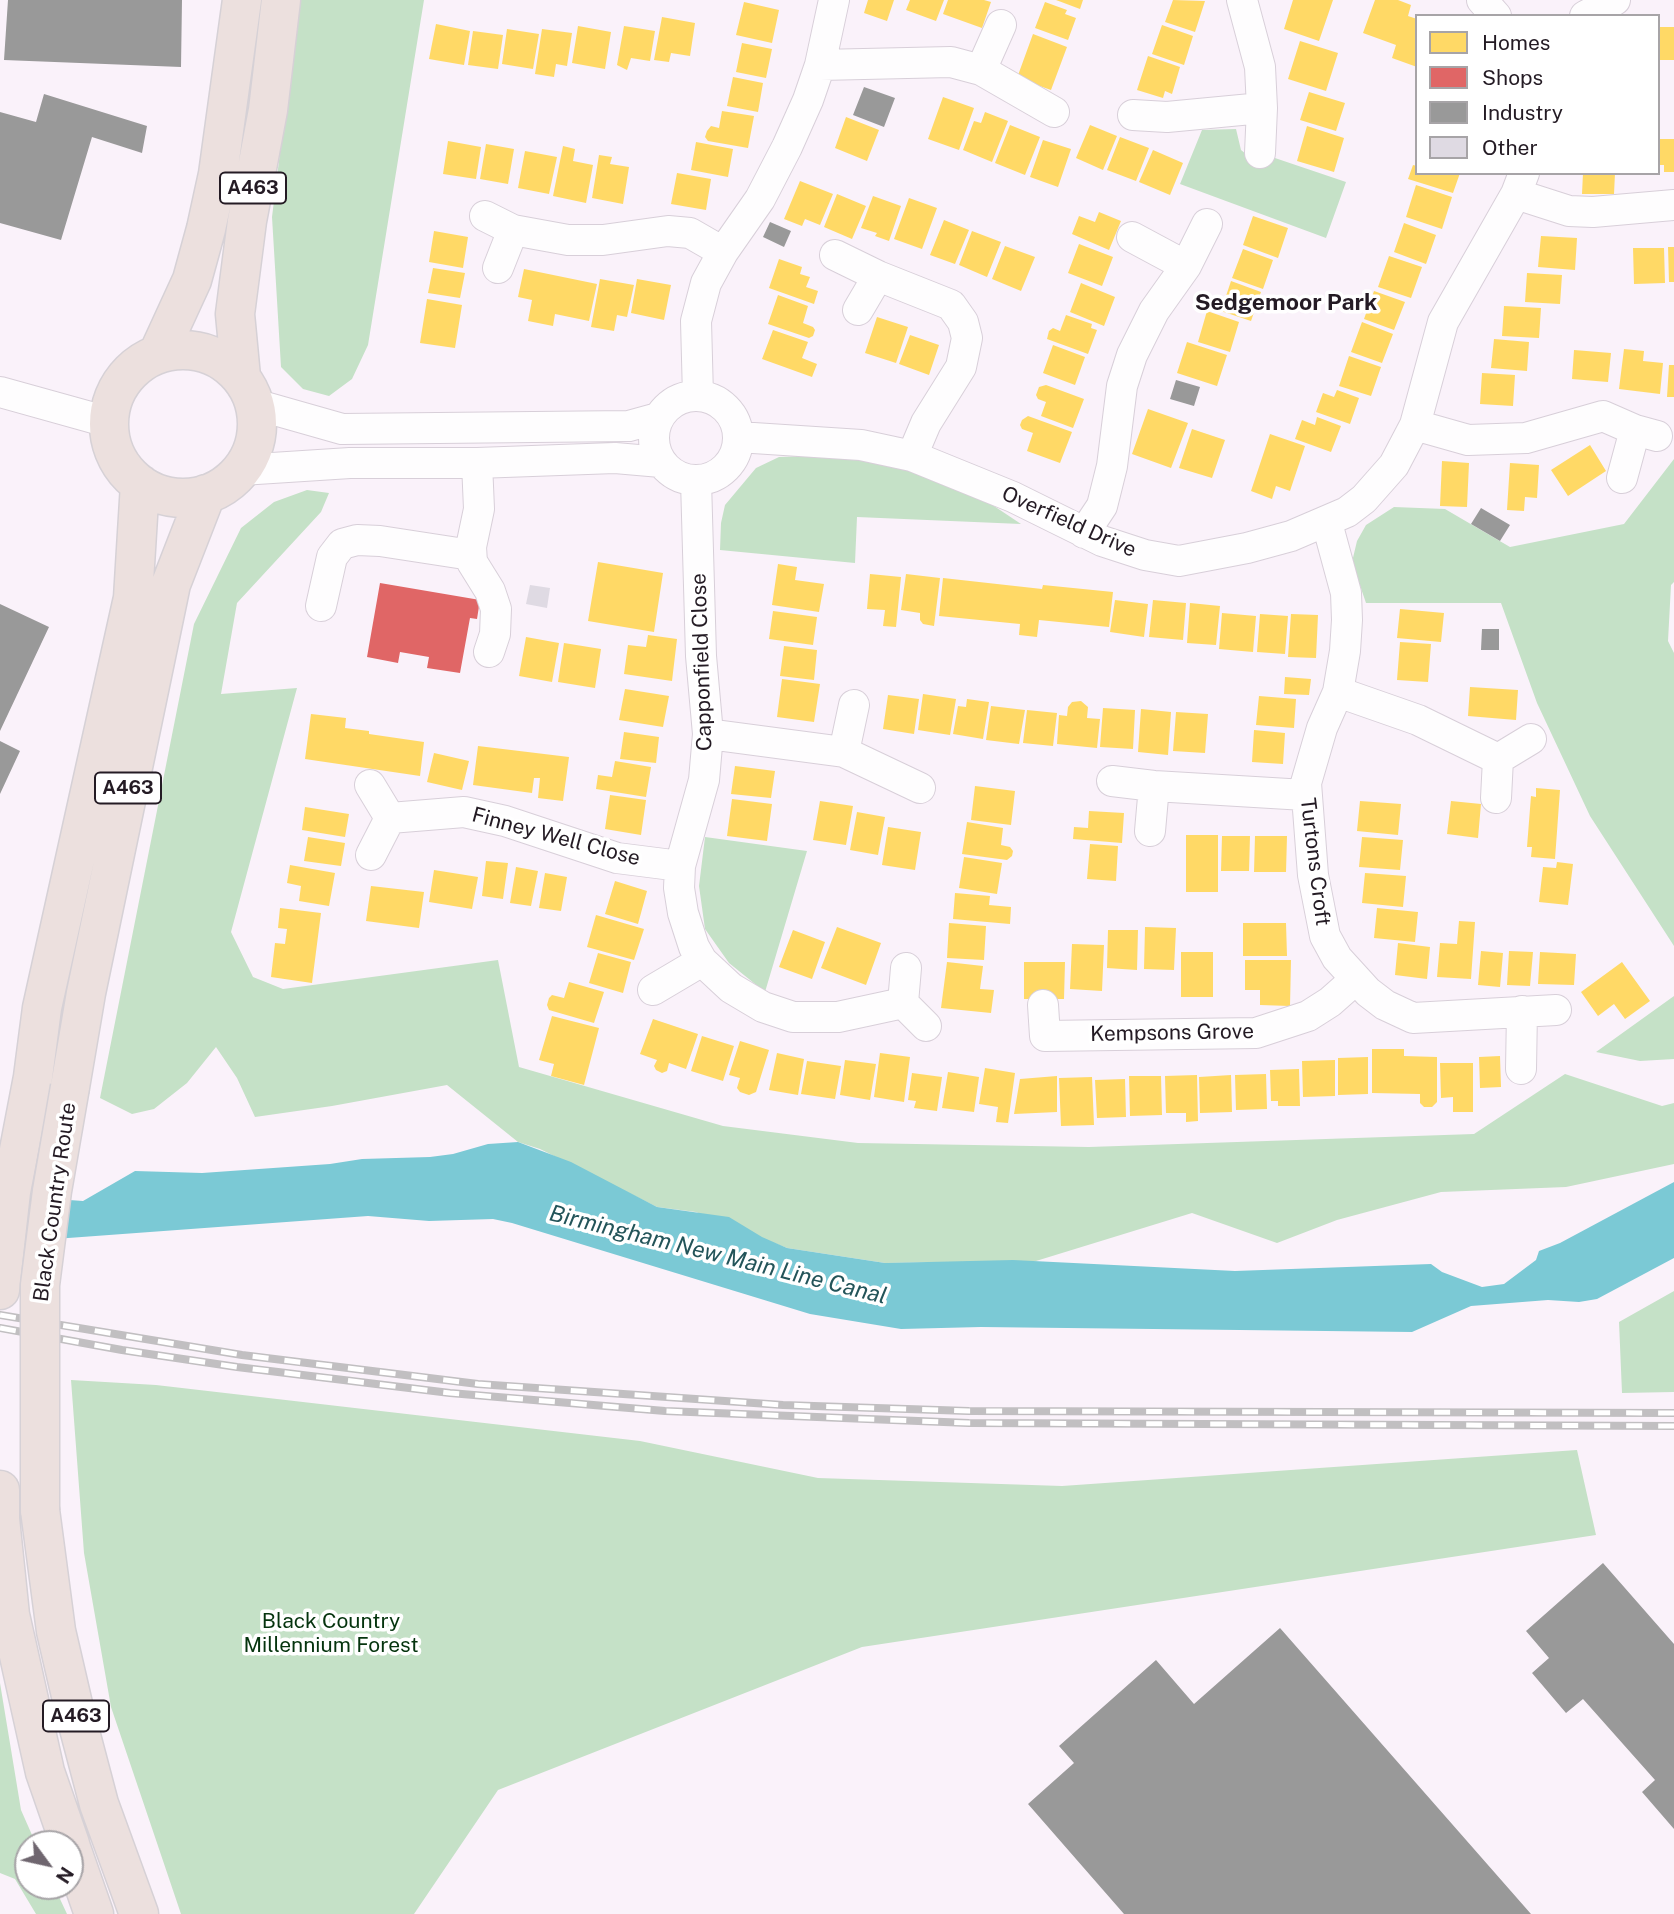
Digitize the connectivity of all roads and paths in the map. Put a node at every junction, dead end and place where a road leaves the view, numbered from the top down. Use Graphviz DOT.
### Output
graph roads {
  1 [pos="242,0"];
  2 [pos="281,0"];
  3 [pos="834,0"];
  4 [pos="1242,0"];
  5 [pos="1482,0"];
  6 [pos="1615,0"];
  7 [pos="1494,14"];
  8 [pos="1589,14"];
  9 [pos="1001,25"];
  10 [pos="820,65"];
  11 [pos="981,69"];
  12 [pos="1262,108"];
  13 [pos="1054,112"];
  14 [pos="1133,116"];
  15 [pos="1260,153"];
  16 [pos="1520,184"];
  17 [pos="1674,205"];
  18 [pos="485,216"];
  19 [pos="1207,224"];
  20 [pos="513,230"];
  21 [pos="1132,237"];
  22 [pos="723,252"];
  23 [pos="835,255"];
  24 [pos="1186,266"];
  25 [pos="498,268"];
  26 [pos="878,276"];
  27 [pos="858,310"];
  28 [pos="158,354"];
  29 [pos="248,390"];
  30 [pos="0,392"];
  31 [pos="698,396"];
  32 [pos="658,418"];
  33 [pos="108,422"];
  34 [pos="1415,425"];
  35 [pos="738,437"];
  36 [pos="912,456"];
  37 [pos="477,463"];
  38 [pos="661,463"];
  39 [pos="241,470"];
  40 [pos="1622,478"];
  41 [pos="696,481"];
  42 [pos="139,484"];
  43 [pos="206,494"];
  44 [pos="1326,523"];
  45 [pos="1084,533"];
  46 [pos="471,555"];
  47 [pos="321,606"];
  48 [pos="489,652"];
  49 [pos="1338,692"];
  50 [pos="854,705"];
  51 [pos="708,734"];
  52 [pos="1531,739"];
  53 [pos="844,752"];
  54 [pos="1498,759"];
  55 [pos="1112,781"];
  56 [pos="370,785"];
  57 [pos="1154,786"];
  58 [pos="920,788"];
  59 [pos="1305,795"];
  60 [pos="1496,798"];
  61 [pos="390,818"];
  62 [pos="1150,831"];
  63 [pos="371,855"];
  64 [pos="680,866"];
  65 [pos="702,961"];
  66 [pos="906,968"];
  67 [pos="1356,979"];
  68 [pos="653,990"];
  69 [pos="903,1003"];
  70 [pos="1043,1004"];
  71 [pos="1556,1010"];
  72 [pos="1522,1011"];
  73 [pos="926,1026"];
  74 [pos="1521,1069"];
  75 [pos="0,1290"];
  76 [pos="0,1491"];
  77 [pos="65,1830"];
  78 [pos="84,1885"];
  79 [pos="94,1914"];
  80 [pos="139,1914"];
  1 -- 28 [label="highway, A463"];
  2 -- 29 [label="highway, A463"];
  3 -- 10 [label="street"];
  4 -- 12 [label="street"];
  5 -- 7 [label="street"];
  6 -- 8 [label="street"];
  9 -- 11 [label="street"];
  10 -- 11 [label="street"];
  10 -- 22 [label="street"];
  11 -- 13 [label="street"];
  12 -- 14 [label="street"];
  12 -- 15 [label="street"];
  16 -- 17 [label="street"];
  16 -- 34 [label="street, Overfield Drive"];
  18 -- 20 [label="street"];
  19 -- 24 [label="street"];
  20 -- 22 [label="street"];
  20 -- 25 [label="street"];
  21 -- 24 [label="street"];
  22 -- 31 [label="street"];
  23 -- 26 [label="street"];
  24 -- 45 [label="street"];
  26 -- 27 [label="street"];
  26 -- 36 [label="street"];
  28 -- 29 [label="highway"];
  28 -- 33 [label="highway"];
  29 -- 32 [label="street"];
  29 -- 39 [label="highway"];
  30 -- 33 [label="street"];
  31 -- 32 [label="street"];
  31 -- 35 [label="street"];
  32 -- 38 [label="street"];
  33 -- 42 [label="highway"];
  34 -- 40 [label="street"];
  34 -- 44 [label="street, Overfield Drive"];
  35 -- 36 [label="street, Overfield Drive"];
  35 -- 41 [label="street"];
  36 -- 45 [label="street, Overfield Drive"];
  37 -- 38 [label="street"];
  37 -- 39 [label="street"];
  37 -- 46 [label="street"];
  38 -- 41 [label="street"];
  39 -- 43 [label="highway"];
  41 -- 51 [label="street, Capponfield Close"];
  42 -- 43 [label="highway"];
  42 -- 75 [label="highway, Black Country Route / A463"];
  43 -- 80 [label="highway, Black Country Route / A463, bridge"];
  44 -- 45 [label="street, Overfield Drive"];
  44 -- 49 [label="street, Turtons Croft"];
  46 -- 47 [label="street"];
  46 -- 48 [label="street"];
  49 -- 54 [label="street"];
  49 -- 59 [label="street, Turtons Croft"];
  50 -- 53 [label="street"];
  51 -- 53 [label="street"];
  51 -- 64 [label="street, Capponfield Close"];
  52 -- 54 [label="street"];
  53 -- 58 [label="street"];
  54 -- 60 [label="street"];
  55 -- 57 [label="street"];
  56 -- 61 [label="street"];
  57 -- 59 [label="street"];
  57 -- 62 [label="street"];
  59 -- 67 [label="street, Turtons Croft"];
  61 -- 63 [label="street"];
  61 -- 64 [label="street, Finney Well Close"];
  64 -- 65 [label="street, Capponfield Close"];
  65 -- 68 [label="street"];
  65 -- 69 [label="street, Capponfield Close"];
  66 -- 69 [label="street"];
  67 -- 70 [label="street, Kempsons Grove"];
  67 -- 72 [label="street, Turtons Croft"];
  69 -- 73 [label="street"];
  71 -- 72 [label="street, Turtons Croft"];
  72 -- 74 [label="street"];
  76 -- 77 [label="highway, A463"];
  78 -- 79 [label="highway, A463"];
}
